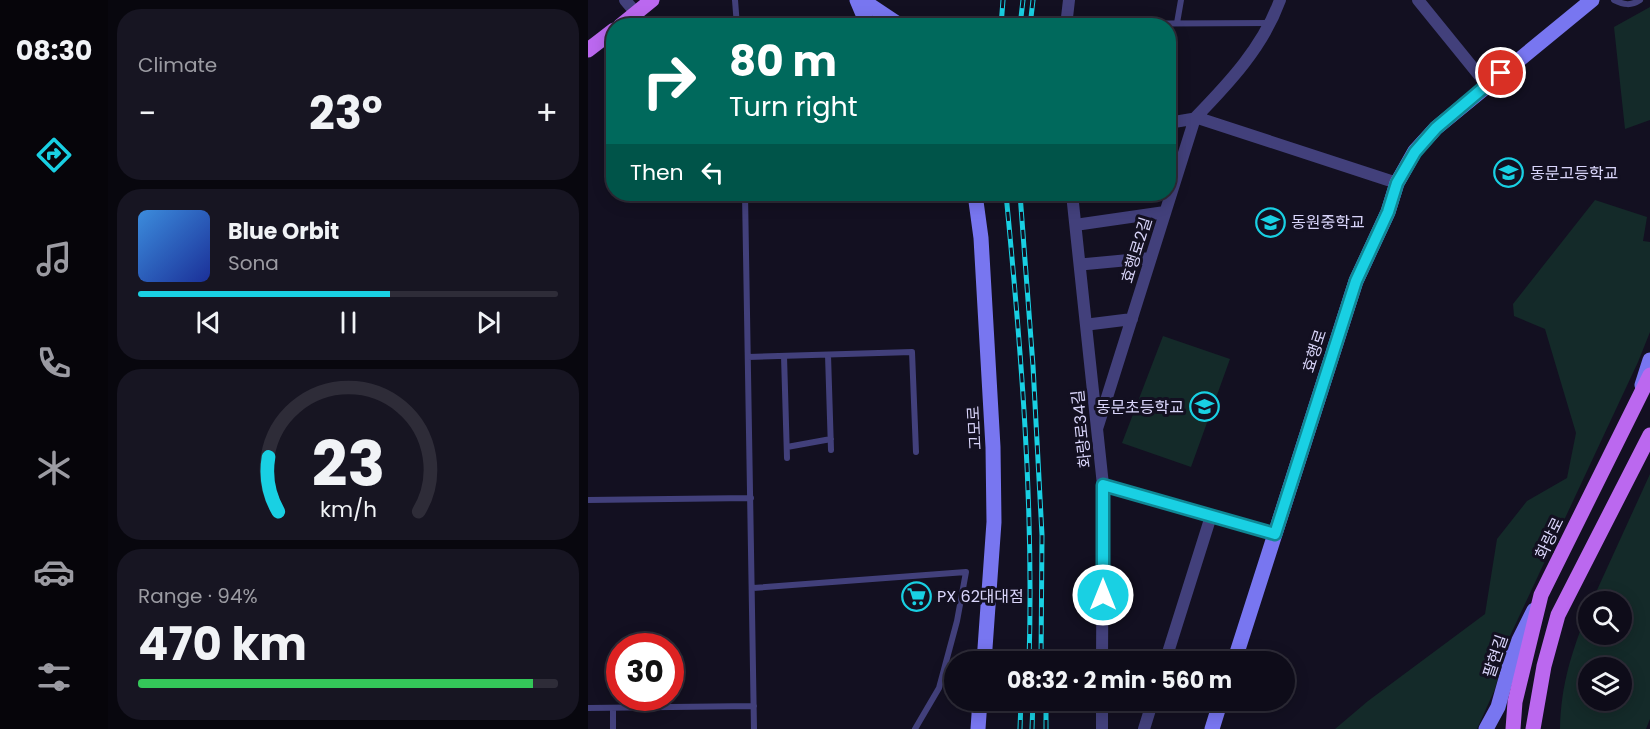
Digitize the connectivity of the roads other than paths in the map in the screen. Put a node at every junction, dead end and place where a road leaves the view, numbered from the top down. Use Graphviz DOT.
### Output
graph roads {
  1 [pos="625,0"];
  2 [pos="652,0"];
  3 [pos="735,0"];
  4 [pos="860,0"];
  5 [pos="1069,0"];
  6 [pos="1181,0"];
  7 [pos="1280,0"];
  8 [pos="1418,0"];
  9 [pos="1592,0"];
  10 [pos="1614,0"];
  11 [pos="1640,0"];
  12 [pos="636,13"];
  13 [pos="630,18"];
  14 [pos="736,18"];
  15 [pos="866,18"];
  16 [pos="877,18"];
  17 [pos="889,18"];
  18 [pos="1067,18"];
  19 [pos="1178,23"];
  20 [pos="1270,23"];
  21 [pos="606,36"];
  22 [pos="588,50"];
  23 [pos="1486,85"];
  24 [pos="1195,118"];
  25 [pos="1176,122"];
  26 [pos="1176,164"];
  27 [pos="1397,183"];
  28 [pos="745,201"];
  29 [pos="976,201"];
  30 [pos="1073,201"];
  31 [pos="1167,201"];
  32 [pos="1165,212"];
  33 [pos="1082,224"];
  34 [pos="1150,258"];
  35 [pos="1086,264"];
  36 [pos="1131,319"];
  37 [pos="1092,324"];
  38 [pos="828,355"];
  39 [pos="784,356"];
  40 [pos="748,357"];
  41 [pos="1650,360"];
  42 [pos="1650,375"];
  43 [pos="1640,394"];
  44 [pos="1097,429"];
  45 [pos="1650,435"];
  46 [pos="831,439"];
  47 [pos="787,447"];
  48 [pos="831,450"];
  49 [pos="916,452"];
  50 [pos="787,458"];
  51 [pos="1103,485"];
  52 [pos="752,498"];
  53 [pos="588,500"];
  54 [pos="1211,516"];
  55 [pos="1275,534"];
  56 [pos="753,588"];
  57 [pos="1541,595"];
  58 [pos="985,651"];
  59 [pos="1102,651"];
  60 [pos="1168,651"];
  61 [pos="1238,651"];
  62 [pos="754,706"];
  63 [pos="684,707"];
  64 [pos="588,708"];
  65 [pos="606,708"];
  66 [pos="613,711"];
  67 [pos="980,711"];
  68 [pos="1102,711"];
  69 [pos="1150,711"];
  70 [pos="1218,711"];
  71 [pos="613,729"];
  72 [pos="754,729"];
  73 [pos="915,729"];
  74 [pos="978,729"];
  75 [pos="1102,729"];
  76 [pos="1144,729"];
  77 [pos="1212,729"];
  78 [pos="1485,729"];
  79 [pos="1513,729"];
  80 [pos="1533,729"];
  1 -- 12 [label="street"];
  2 -- 12 [label="main road"];
  3 -- 14 [label="lane"];
  4 -- 15 [label="main road"];
  4 -- 16 [label="main road"];
  4 -- 17 [label="main road"];
  5 -- 18 [label="street"];
  6 -- 19 [label="lane"];
  7 -- 20 [label="street, 효행로2길"];
  8 -- 23 [label="street"];
  9 -- 23 [label="main road, 효행로"];
  10 -- 11 [label="lane"];
  12 -- 13 [label="main road"];
  19 -- 20 [label="lane"];
  20 -- 24 [label="street, 효행로2길"];
  21 -- 22 [label="main road"];
  23 -- 27 [label="main road, 효행로"];
  24 -- 25 [label="street"];
  24 -- 26 [label="street, 효행로2길"];
  24 -- 27 [label="street"];
  27 -- 55 [label="main road, 효행로"];
  28 -- 40 [label="lane"];
  29 -- 58 [label="main road, 고모로"];
  30 -- 44 [label="street, 화랑로34길"];
  31 -- 32 [label="street, 효행로2길"];
  32 -- 33 [label="street"];
  32 -- 34 [label="street, 효행로2길"];
  34 -- 35 [label="street"];
  34 -- 36 [label="street, 효행로2길"];
  36 -- 37 [label="street"];
  36 -- 44 [label="street, 효행로2길"];
  38 -- 39 [label="lane"];
  38 -- 46 [label="lane"];
  38 -- 49 [label="lane"];
  39 -- 40 [label="lane"];
  39 -- 47 [label="lane"];
  40 -- 52 [label="lane"];
  41 -- 43 [label="main road"];
  42 -- 43 [label="main road, 화랑로"];
  43 -- 57 [label="main road, 화랑로"];
  44 -- 51 [label="street, 화랑로34길"];
  45 -- 80 [label="main road"];
  46 -- 47 [label="lane"];
  46 -- 48 [label="lane"];
  47 -- 50 [label="lane"];
  51 -- 54 [label="street"];
  51 -- 59 [label="street, 화랑로34길"];
  52 -- 53 [label="lane"];
  52 -- 56 [label="lane"];
  54 -- 55 [label="street"];
  54 -- 60 [label="street"];
  55 -- 61 [label="main road, 효행로"];
  56 -- 62 [label="lane"];
  56 -- 73 [label="lane"];
  57 -- 78 [label="main road, 팔현길"];
  57 -- 79 [label="main road, 화랑로"];
  62 -- 63 [label="lane"];
  62 -- 72 [label="lane"];
  64 -- 65 [label="lane"];
  66 -- 71 [label="lane"];
  67 -- 74 [label="main road"];
  68 -- 75 [label="street"];
  69 -- 76 [label="street"];
  70 -- 77 [label="main road"];
}
